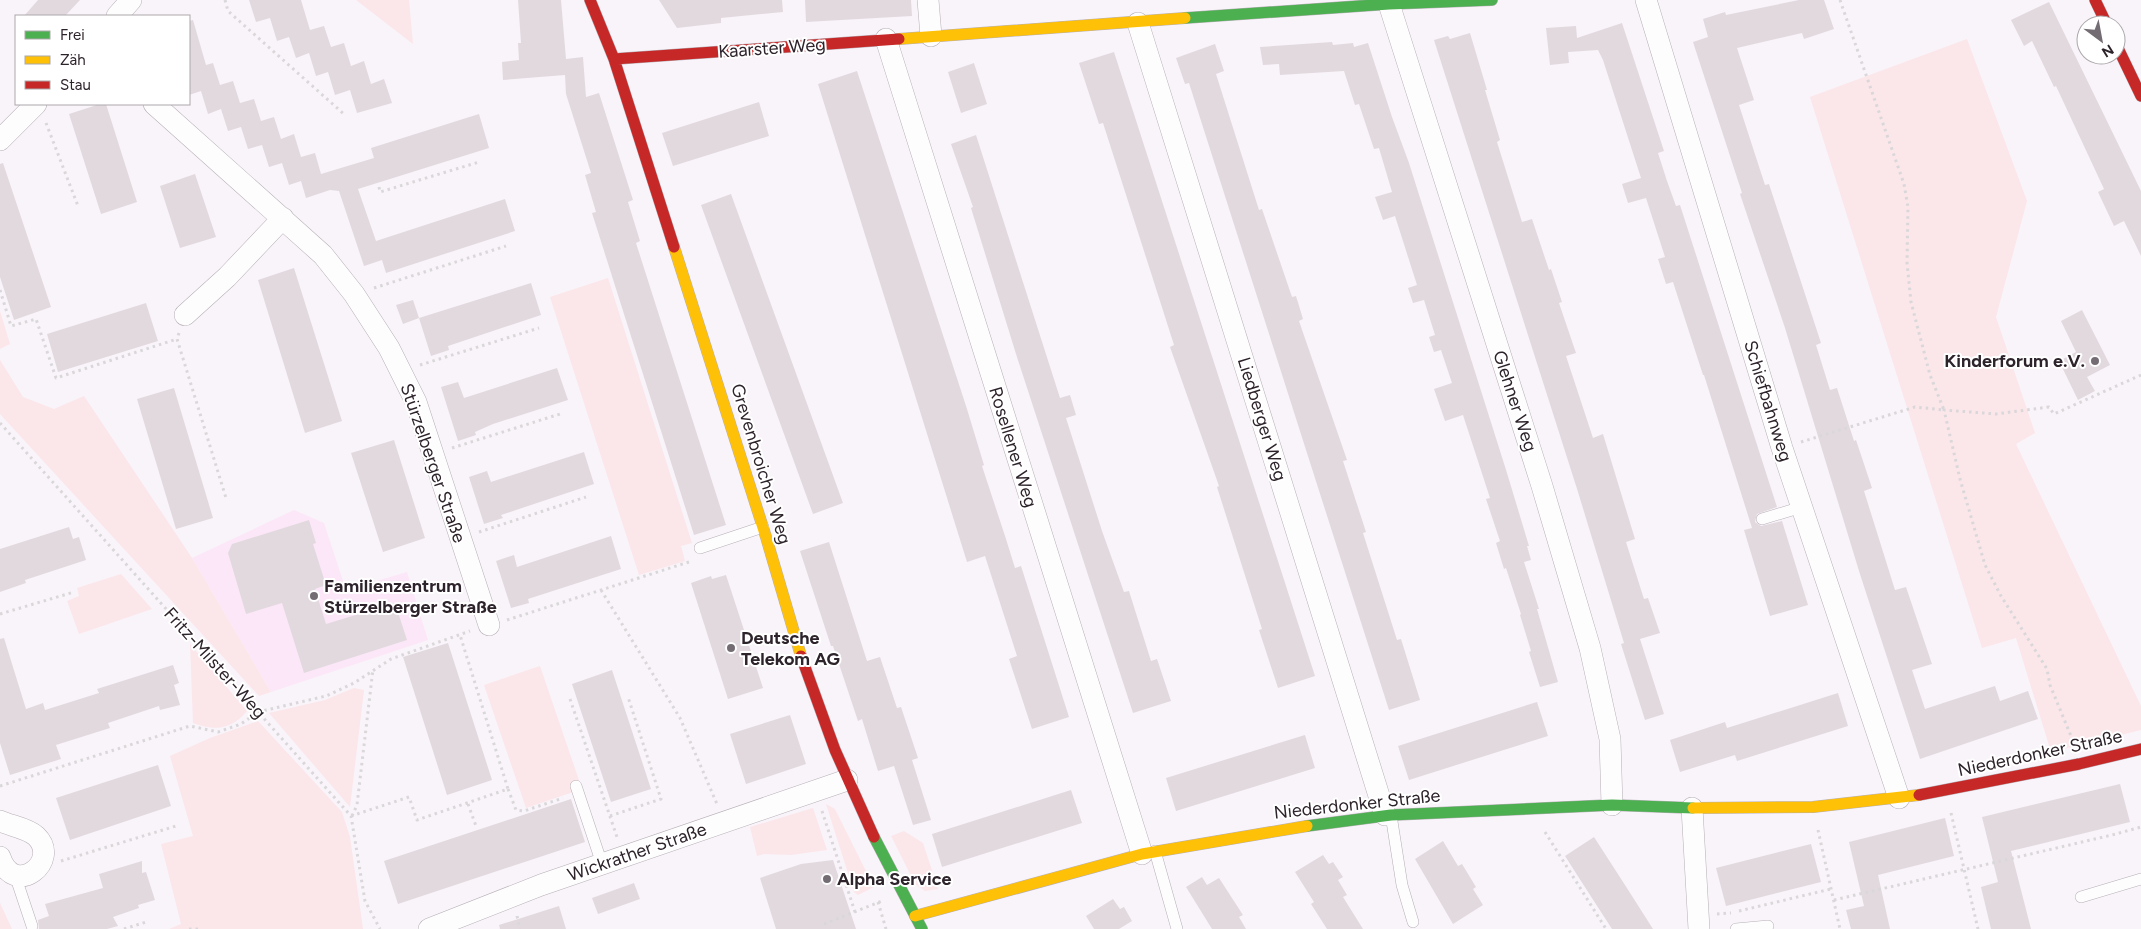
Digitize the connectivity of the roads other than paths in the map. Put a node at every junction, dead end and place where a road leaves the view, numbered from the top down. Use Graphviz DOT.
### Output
graph roads {
  1 [pos="132,0"];
  2 [pos="590,0"];
  3 [pos="928,0"];
  4 [pos="1492,0"];
  5 [pos="1646,0"];
  6 [pos="2095,0"];
  7 [pos="1389,4"];
  8 [pos="1216,8"];
  9 [pos="118,15"];
  10 [pos="2102,15"];
  11 [pos="1138,23"];
  12 [pos="931,36"];
  13 [pos="886,39"];
  14 [pos="614,59"];
  15 [pos="2126,65"];
  16 [pos="2141,96"];
  17 [pos="35,105"];
  18 [pos="155,105"];
  19 [pos="0,140"];
  20 [pos="283,218"];
  21 [pos="185,315"];
  22 [pos="1802,507"];
  23 [pos="1762,519"];
  24 [pos="763,527"];
  25 [pos="700,548"];
  26 [pos="489,625"];
  27 [pos="2141,750"];
  28 [pos="847,780"];
  29 [pos="576,786"];
  30 [pos="1898,798"];
  31 [pos="1612,805"];
  32 [pos="1692,808"];
  33 [pos="1388,815"];
  34 [pos="0,821"];
  35 [pos="1148,852"];
  36 [pos="0,857"];
  37 [pos="602,864"];
  38 [pos="15,875"];
  39 [pos="2141,880"];
  40 [pos="2081,897"];
  41 [pos="915,916"];
  42 [pos="1413,922"];
  43 [pos="1698,922"];
  44 [pos="32,926"];
  45 [pos="1768,926"];
  46 [pos="429,929"];
  47 [pos="922,929"];
  48 [pos="1177,929"];
  49 [pos="1736,929"];
  1 -- 9 [label="street"];
  2 -- 14 [label="street, Grevenbroicher Weg"];
  3 -- 12 [label="street"];
  4 -- 7 [label="street, Kaarster Weg"];
  5 -- 22 [label="street, Schiefbahnweg"];
  6 -- 10 [label="street"];
  7 -- 8 [label="street, Kaarster Weg"];
  7 -- 31 [label="street, Glehner Weg"];
  8 -- 11 [label="street, Kaarster Weg"];
  11 -- 12 [label="street, Kaarster Weg"];
  11 -- 33 [label="street, Liedberger Weg"];
  12 -- 13 [label="street, Kaarster Weg"];
  13 -- 14 [label="street, Kaarster Weg"];
  13 -- 35 [label="street, Rosellener Weg"];
  14 -- 24 [label="street, Grevenbroicher Weg"];
  15 -- 16 [label="street"];
  17 -- 19 [label="street"];
  18 -- 20 [label="street, Stürzelberger Straße"];
  20 -- 21 [label="street"];
  20 -- 26 [label="street, Stürzelberger Straße"];
  22 -- 23 [label="lane"];
  22 -- 30 [label="street, Schiefbahnweg"];
  24 -- 25 [label="lane"];
  24 -- 28 [label="street, Grevenbroicher Weg"];
  27 -- 30 [label="street, Niederdonker Straße"];
  28 -- 37 [label="street, Wickrather Straße"];
  28 -- 41 [label="street, Grevenbroicher Weg"];
  29 -- 37 [label="lane"];
  30 -- 32 [label="street, Niederdonker Straße"];
  31 -- 32 [label="street, Niederdonker Straße"];
  31 -- 33 [label="street, Niederdonker Straße"];
  32 -- 43 [label="street"];
  33 -- 35 [label="street, Niederdonker Straße"];
  33 -- 42 [label="lane"];
  34 -- 38 [label="street"];
  35 -- 41 [label="street, Niederdonker Straße"];
  35 -- 48 [label="lane"];
  36 -- 38 [label="street"];
  37 -- 46 [label="street, Wickrather Straße"];
  38 -- 44 [label="lane"];
  39 -- 40 [label="lane"];
  41 -- 47 [label="street, Grevenbroicher Weg"];
  45 -- 49 [label="lane"];
}
